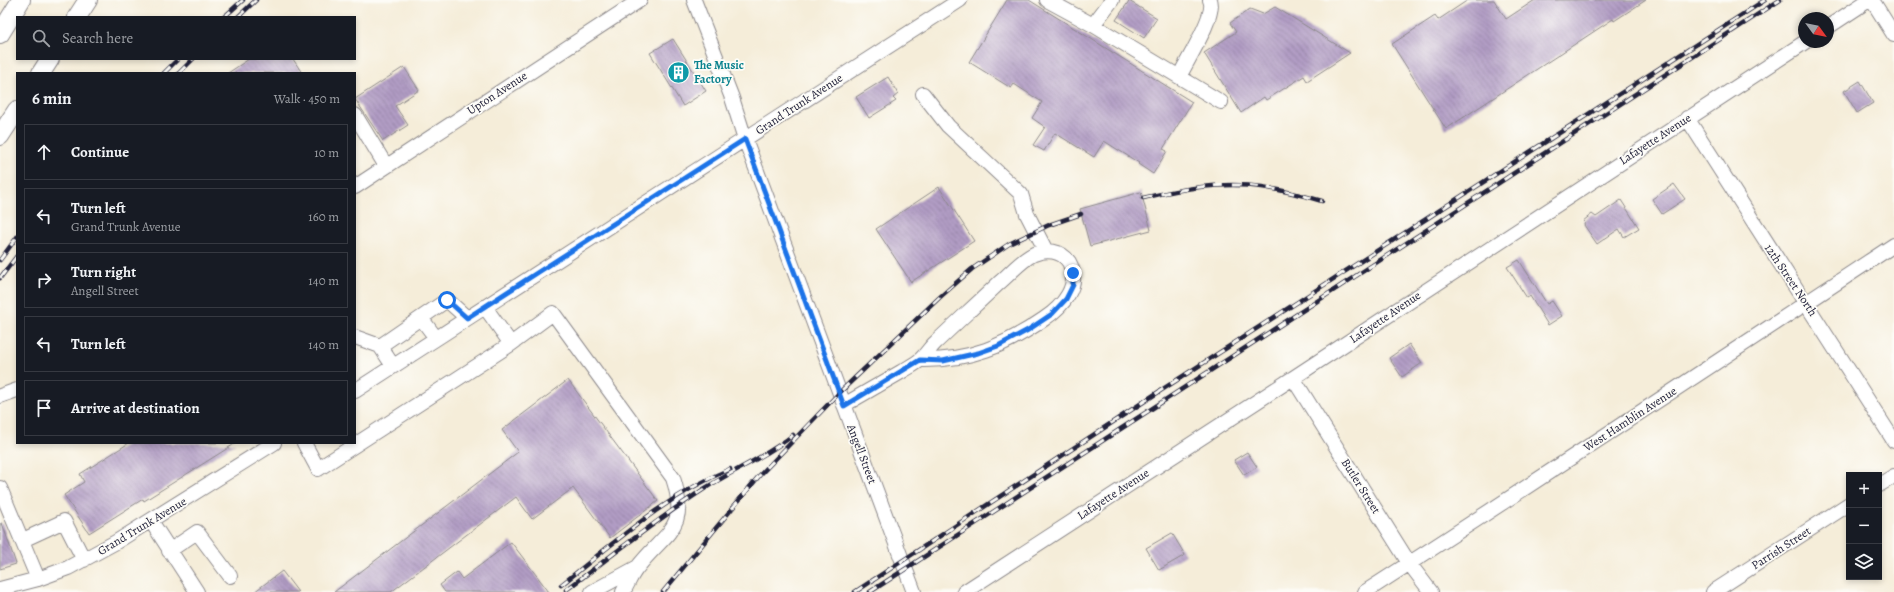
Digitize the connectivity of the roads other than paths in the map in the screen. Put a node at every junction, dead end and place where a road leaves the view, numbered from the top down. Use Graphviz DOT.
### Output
graph roads {
  1 [pos="21,0"];
  2 [pos="88,0"];
  3 [pos="640,0"];
  4 [pos="694,0"];
  5 [pos="960,0"];
  6 [pos="1047,0"];
  7 [pos="1112,0"];
  8 [pos="1210,0"];
  9 [pos="1870,0"];
  10 [pos="78,16"];
  11 [pos="1834,23"];
  12 [pos="1093,26"];
  13 [pos="0,34"];
  14 [pos="1894,35"];
  15 [pos="1798,47"];
  16 [pos="49,60"];
  17 [pos="42,72"];
  18 [pos="1179,77"];
  19 [pos="923,94"];
  20 [pos="1221,102"];
  21 [pos="16,112"];
  22 [pos="356,117"];
  23 [pos="1688,118"];
  24 [pos="0,136"];
  25 [pos="745,139"];
  26 [pos="386,166"];
  27 [pos="356,186"];
  28 [pos="1894,245"];
  29 [pos="1046,251"];
  30 [pos="1807,303"];
  31 [pos="485,307"];
  32 [pos="421,318"];
  33 [pos="467,318"];
  34 [pos="356,337"];
  35 [pos="436,338"];
  36 [pos="511,344"];
  37 [pos="380,346"];
  38 [pos="920,360"];
  39 [pos="393,366"];
  40 [pos="1293,378"];
  41 [pos="16,390"];
  42 [pos="356,390"];
  43 [pos="0,396"];
  44 [pos="844,406"];
  45 [pos="1894,441"];
  46 [pos="272,444"];
  47 [pos="305,444"];
  48 [pos="1894,476"];
  49 [pos="1882,483"];
  50 [pos="0,488"];
  51 [pos="1846,506"];
  52 [pos="151,521"];
  53 [pos="23,540"];
  54 [pos="169,551"];
  55 [pos="84,560"];
  56 [pos="1410,563"];
  57 [pos="636,568"];
  58 [pos="230,576"];
  59 [pos="38,579"];
  60 [pos="0,589"];
  61 [pos="197,592"];
  62 [pos="592,592"];
  63 [pos="624,592"];
  64 [pos="914,592"];
  65 [pos="964,592"];
  66 [pos="1365,592"];
  67 [pos="1431,592"];
  68 [pos="1713,592"];
  1 -- 13 [label="main road"];
  2 -- 10 [label="main road"];
  3 -- 26 [label="street, Upton Avenue"];
  4 -- 25 [label="street, Angell Street"];
  5 -- 25 [label="street, Grand Trunk Avenue"];
  6 -- 12 [label="street"];
  7 -- 12 [label="street"];
  8 -- 18 [label="street"];
  9 -- 11 [label="street"];
  9 -- 14 [label="street"];
  12 -- 18 [label="street"];
  15 -- 23 [label="street, Lafayette Avenue"];
  16 -- 17 [label="main road"];
  18 -- 20 [label="street"];
  19 -- 29 [label="street"];
  21 -- 24 [label="main road"];
  22 -- 26 [label="street"];
  23 -- 30 [label="street, 12th Street North"];
  23 -- 40 [label="street, Lafayette Avenue"];
  25 -- 31 [label="street, Grand Trunk Avenue"];
  25 -- 44 [label="street, Angell Street"];
  26 -- 27 [label="street, Upton Avenue"];
  28 -- 30 [label="street, West Hamblin Avenue"];
  29 -- 38 [label="street"];
  29 -- 38 [label="street"];
  30 -- 45 [label="street, 12th Street North"];
  30 -- 56 [label="street, West Hamblin Avenue"];
  31 -- 33 [label="street, Grand Trunk Avenue"];
  31 -- 36 [label="street"];
  32 -- 33 [label="street"];
  32 -- 35 [label="street"];
  32 -- 37 [label="street"];
  33 -- 35 [label="street, Grand Trunk Avenue"];
  34 -- 37 [label="street"];
  35 -- 39 [label="street, Grand Trunk Avenue"];
  36 -- 47 [label="street"];
  36 -- 57 [label="street"];
  37 -- 39 [label="street"];
  38 -- 44 [label="street"];
  39 -- 42 [label="street, Grand Trunk Avenue"];
  40 -- 56 [label="street, Butler Street"];
  40 -- 65 [label="street, Lafayette Avenue"];
  41 -- 43 [label="street"];
  44 -- 64 [label="street, Angell Street"];
  46 -- 52 [label="street, Grand Trunk Avenue"];
  48 -- 49 [label="street"];
  50 -- 53 [label="street"];
  51 -- 68 [label="street, Parrish Street"];
  52 -- 54 [label="street"];
  52 -- 55 [label="street, Grand Trunk Avenue"];
  53 -- 55 [label="street"];
  53 -- 59 [label="street"];
  54 -- 58 [label="street"];
  54 -- 61 [label="street"];
  55 -- 59 [label="street, Grand Trunk Avenue"];
  56 -- 66 [label="street, West Hamblin Avenue"];
  56 -- 67 [label="street, Butler Street"];
  57 -- 62 [label="street"];
  57 -- 63 [label="street"];
  59 -- 60 [label="street, Grand Trunk Avenue"];
}
